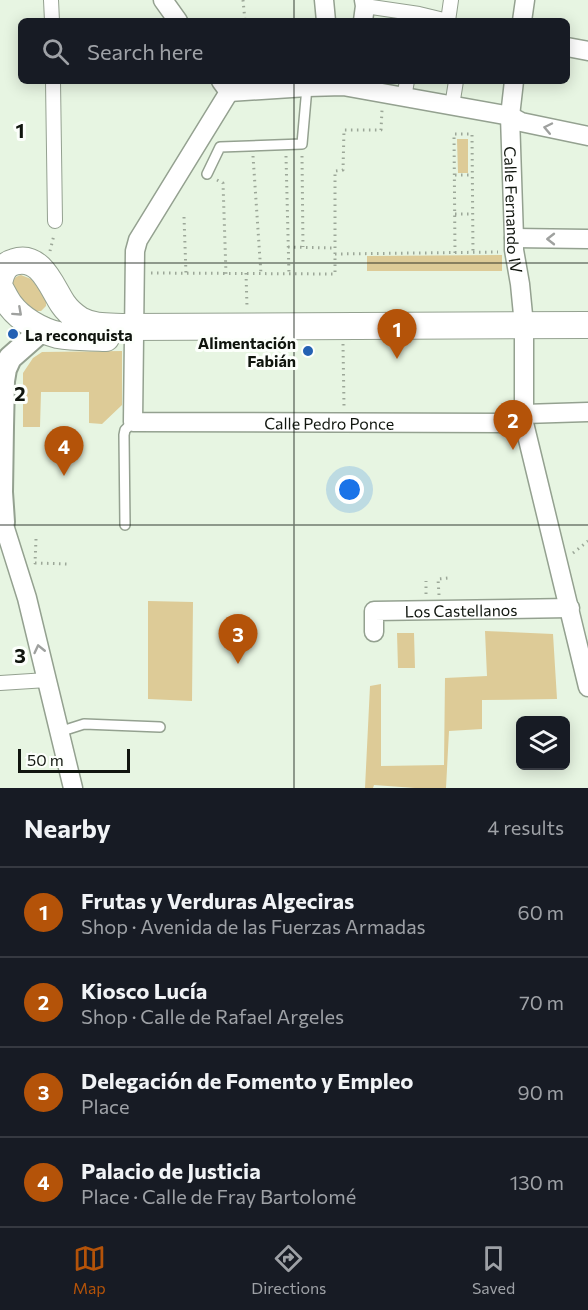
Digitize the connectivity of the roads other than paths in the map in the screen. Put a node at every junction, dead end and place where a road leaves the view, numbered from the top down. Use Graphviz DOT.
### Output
graph roads {
  1 [pos="51,0"];
  2 [pos="163,0"];
  3 [pos="324,0"];
  4 [pos="451,0"];
  5 [pos="525,0"];
  6 [pos="364,9"];
  7 [pos="52,18"];
  8 [pos="176,18"];
  9 [pos="326,18"];
  10 [pos="418,18"];
  11 [pos="448,18"];
  12 [pos="522,18"];
  13 [pos="570,48"];
  14 [pos="588,51"];
  15 [pos="53,84"];
  16 [pos="332,84"];
  17 [pos="456,84"];
  18 [pos="514,84"];
  19 [pos="355,85"];
  20 [pos="225,86"];
  21 [pos="307,87"];
  22 [pos="406,89"];
  23 [pos="452,106"];
  24 [pos="510,116"];
  25 [pos="588,136"];
  26 [pos="207,174"];
  27 [pos="55,221"];
  28 [pos="588,239"];
  29 [pos="514,245"];
  30 [pos="21,260"];
  31 [pos="0,279"];
  32 [pos="0,288"];
  33 [pos="57,293"];
  34 [pos="588,325"];
  35 [pos="524,332"];
  36 [pos="134,333"];
  37 [pos="44,334"];
  38 [pos="588,339"];
  39 [pos="588,412"];
  40 [pos="524,419"];
  41 [pos="134,422"];
  42 [pos="1,427"];
  43 [pos="125,525"];
  44 [pos="1,526"];
  45 [pos="570,608"];
  46 [pos="374,632"];
  47 [pos="47,680"];
  48 [pos="0,683"];
  49 [pos="588,687"];
  50 [pos="160,728"];
  51 [pos="59,732"];
  52 [pos="73,788"];
  1 -- 7 [label="street"];
  2 -- 8 [label="street"];
  3 -- 9 [label="street"];
  4 -- 11 [label="street"];
  5 -- 12 [label="street"];
  6 -- 10 [label="street"];
  13 -- 14 [label="street"];
  15 -- 27 [label="street"];
  16 -- 19 [label="street"];
  16 -- 21 [label="street"];
  17 -- 23 [label="street"];
  18 -- 24 [label="street, Calle Fernando IV"];
  19 -- 22 [label="street"];
  20 -- 21 [label="street"];
  20 -- 36 [label="street"];
  21 -- 26 [label="lane"];
  22 -- 23 [label="street"];
  23 -- 24 [label="street"];
  25 -- 24 [label="street, one-way"];
  24 -- 29 [label="street, Calle Fernando IV"];
  28 -- 29 [label="street, one-way"];
  29 -- 35 [label="street, Calle Fernando IV"];
  30 -- 31 [label="main road"];
  30 -- 33 [label="main road"];
  32 -- 37 [label="main road, one-way"];
  33 -- 36 [label="main road"];
  33 -- 37 [label="main road"];
  34 -- 35 [label="main road"];
  35 -- 36 [label="main road"];
  35 -- 36 [label="main road"];
  35 -- 38 [label="main road"];
  35 -- 40 [label="street, Calle Fernando IV"];
  36 -- 37 [label="main road"];
  36 -- 41 [label="street"];
  37 -- 42 [label="street"];
  39 -- 40 [label="street, Calle Pedro Ponce"];
  40 -- 41 [label="street, Calle Pedro Ponce"];
  40 -- 45 [label="street, Calle Fernando IV"];
  41 -- 43 [label="lane"];
  42 -- 44 [label="street"];
  47 -- 44 [label="street, one-way"];
  45 -- 46 [label="street, Los Castellanos"];
  45 -- 49 [label="street, Calle Fernando IV"];
  47 -- 48 [label="street"];
  47 -- 51 [label="street"];
  50 -- 51 [label="lane"];
  51 -- 52 [label="street"];
}
